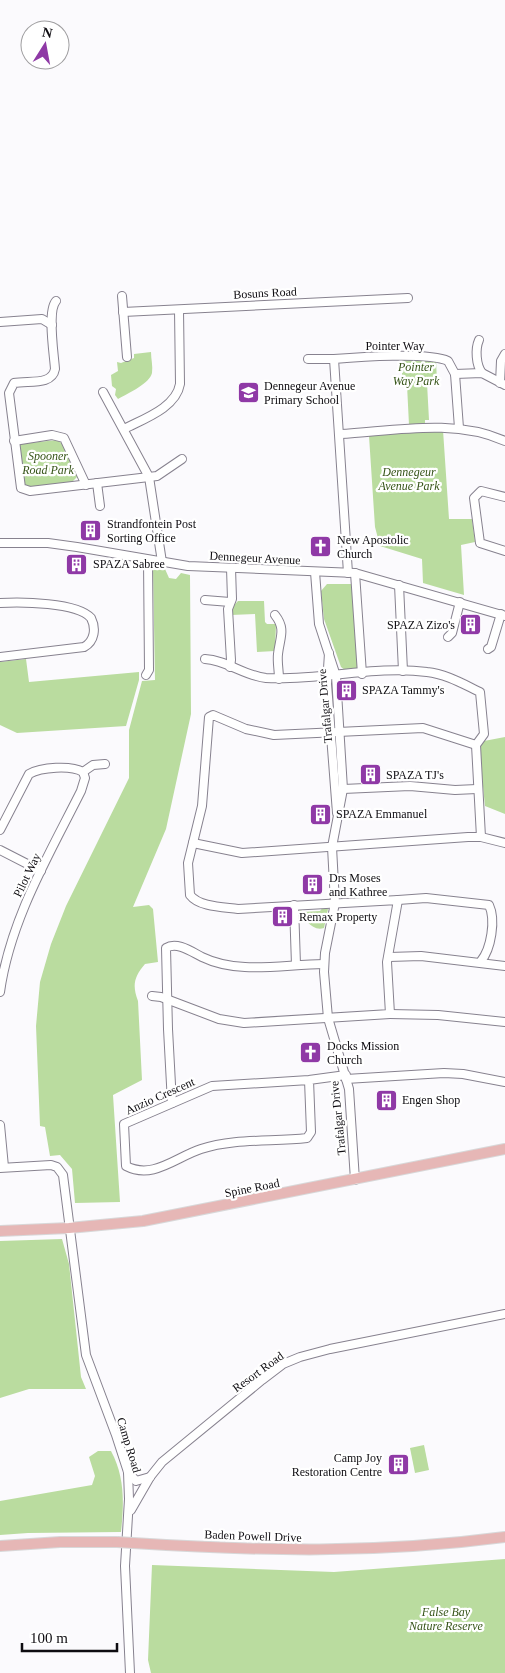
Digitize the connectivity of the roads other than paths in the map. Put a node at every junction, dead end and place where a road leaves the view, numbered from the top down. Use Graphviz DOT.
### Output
graph roads {
  1 [pos="122,296"];
  2 [pos="408,298"];
  3 [pos="56,301"];
  4 [pos="179,310"];
  5 [pos="123,312"];
  6 [pos="0,322"];
  7 [pos="52,325"];
  8 [pos="479,340"];
  9 [pos="505,354"];
  10 [pos="127,357"];
  11 [pos="308,359"];
  12 [pos="334,359"];
  13 [pos="482,372"];
  14 [pos="456,374"];
  15 [pos="503,384"];
  16 [pos="103,392"];
  17 [pos="459,428"];
  18 [pos="124,430"];
  19 [pos="340,434"];
  20 [pos="14,441"];
  21 [pos="505,441"];
  22 [pos="182,459"];
  23 [pos="149,477"];
  24 [pos="97,483"];
  25 [pos="86,485"];
  26 [pos="505,497"];
  27 [pos="100,506"];
  28 [pos="0,543"];
  29 [pos="505,551"];
  30 [pos="148,560"];
  31 [pos="162,562"];
  32 [pos="231,568"];
  33 [pos="315,572"];
  34 [pos="351,573"];
  35 [pos="399,585"];
  36 [pos="205,600"];
  37 [pos="230,602"];
  38 [pos="460,602"];
  39 [pos="0,603"];
  40 [pos="275,615"];
  41 [pos="503,615"];
  42 [pos="448,637"];
  43 [pos="488,649"];
  44 [pos="0,657"];
  45 [pos="204,659"];
  46 [pos="230,667"];
  47 [pos="403,671"];
  48 [pos="146,674"];
  49 [pos="362,674"];
  50 [pos="331,676"];
  51 [pos="279,678"];
  52 [pos="339,732"];
  53 [pos="330,733"];
  54 [pos="476,744"];
  55 [pos="105,764"];
  56 [pos="83,772"];
  57 [pos="342,789"];
  58 [pos="477,789"];
  59 [pos="337,818"];
  60 [pos="0,830"];
  61 [pos="481,837"];
  62 [pos="193,843"];
  63 [pos="505,843"];
  64 [pos="332,847"];
  65 [pos="0,850"];
  66 [pos="41,871"];
  67 [pos="398,900"];
  68 [pos="335,903"];
  69 [pos="294,905"];
  70 [pos="389,957"];
  71 [pos="481,962"];
  72 [pos="324,964"];
  73 [pos="296,965"];
  74 [pos="505,966"];
  75 [pos="0,992"];
  76 [pos="152,996"];
  77 [pos="168,1000"];
  78 [pos="390,1014"];
  79 [pos="328,1018"];
  80 [pos="505,1022"];
  81 [pos="346,1077"];
  82 [pos="309,1080"];
  83 [pos="505,1082"];
  84 [pos="172,1103"];
  85 [pos="0,1125"];
  86 [pos="505,1149"];
  87 [pos="2,1168"];
  88 [pos="355,1180"];
  89 [pos="69,1228"];
  90 [pos="0,1231"];
  91 [pos="505,1314"];
  92 [pos="128,1472"];
  93 [pos="150,1477"];
  94 [pos="129,1514"];
  95 [pos="505,1537"];
  96 [pos="0,1546"];
  97 [pos="130,1673"];
  1 -- 5 [label="street"];
  2 -- 4 [label="street, Bosuns Road"];
  3 -- 7 [label="street"];
  4 -- 5 [label="street, Bosuns Road"];
  4 -- 18 [label="street"];
  5 -- 10 [label="street"];
  6 -- 7 [label="street"];
  7 -- 20 [label="street"];
  8 -- 13 [label="street"];
  9 -- 15 [label="street"];
  11 -- 12 [label="street, Pointer Way"];
  12 -- 14 [label="street, Pointer Way"];
  12 -- 19 [label="street"];
  13 -- 14 [label="street"];
  13 -- 15 [label="street"];
  14 -- 17 [label="street"];
  16 -- 18 [label="street"];
  17 -- 19 [label="street"];
  17 -- 21 [label="street"];
  18 -- 23 [label="street"];
  19 -- 34 [label="street"];
  20 -- 25 [label="street"];
  20 -- 25 [label="street"];
  22 -- 23 [label="street"];
  23 -- 24 [label="street"];
  23 -- 31 [label="street"];
  24 -- 25 [label="street"];
  24 -- 27 [label="street"];
  26 -- 29 [label="street"];
  28 -- 30 [label="street, Dennegeur Avenue"];
  30 -- 31 [label="street, Dennegeur Avenue"];
  30 -- 48 [label="street"];
  31 -- 32 [label="street, Dennegeur Avenue"];
  32 -- 33 [label="street, Dennegeur Avenue"];
  32 -- 37 [label="street"];
  33 -- 34 [label="street, Dennegeur Avenue"];
  33 -- 50 [label="street, Trafalgar Drive"];
  34 -- 35 [label="street, Dennegeur Avenue"];
  34 -- 49 [label="street"];
  35 -- 38 [label="street, Dennegeur Avenue"];
  35 -- 47 [label="street"];
  36 -- 37 [label="street"];
  37 -- 46 [label="street"];
  38 -- 41 [label="street, Dennegeur Avenue"];
  38 -- 42 [label="street"];
  39 -- 44 [label="street"];
  40 -- 51 [label="street"];
  41 -- 43 [label="street"];
  45 -- 46 [label="street"];
  46 -- 51 [label="street"];
  47 -- 49 [label="street"];
  47 -- 54 [label="street"];
  49 -- 50 [label="street"];
  50 -- 51 [label="street"];
  50 -- 52 [label="street, Trafalgar Drive"];
  50 -- 53 [label="street, Trafalgar Drive"];
  52 -- 53 [label="street"];
  52 -- 54 [label="street"];
  52 -- 57 [label="street, Trafalgar Drive"];
  53 -- 59 [label="street, Trafalgar Drive"];
  53 -- 62 [label="street"];
  54 -- 58 [label="street"];
  55 -- 56 [label="street"];
  56 -- 60 [label="street"];
  56 -- 66 [label="street, Pilot Way"];
  57 -- 58 [label="street"];
  57 -- 59 [label="street, Trafalgar Drive"];
  58 -- 61 [label="street"];
  59 -- 64 [label="street, Trafalgar Drive"];
  61 -- 63 [label="street"];
  61 -- 64 [label="street"];
  62 -- 64 [label="street"];
  62 -- 69 [label="street"];
  64 -- 68 [label="street, Trafalgar Drive"];
  65 -- 66 [label="street"];
  66 -- 75 [label="street, Pilot Way"];
  67 -- 68 [label="street"];
  67 -- 70 [label="street"];
  67 -- 71 [label="street"];
  68 -- 69 [label="street"];
  68 -- 72 [label="street, Trafalgar Drive"];
  69 -- 73 [label="street"];
  70 -- 71 [label="street"];
  70 -- 78 [label="street"];
  71 -- 74 [label="street"];
  72 -- 73 [label="street"];
  72 -- 79 [label="street, Trafalgar Drive"];
  73 -- 77 [label="street"];
  76 -- 77 [label="street"];
  77 -- 79 [label="street"];
  77 -- 84 [label="street"];
  78 -- 79 [label="street"];
  78 -- 80 [label="street"];
  79 -- 81 [label="street, Trafalgar Drive"];
  81 -- 82 [label="street, Anzio Crescent"];
  81 -- 83 [label="street, Anzio Crescent"];
  81 -- 88 [label="street, Trafalgar Drive"];
  82 -- 84 [label="street, Anzio Crescent"];
  82 -- 84 [label="street, Anzio Crescent"];
  85 -- 87 [label="street"];
  86 -- 88 [label="main road, Spine Road"];
  87 -- 89 [label="street, Camp Road"];
  88 -- 89 [label="main road, Spine Road"];
  89 -- 90 [label="main road, Spine Road"];
  89 -- 92 [label="street, Camp Road"];
  91 -- 93 [label="street, Resort Road"];
  92 -- 93 [label="street"];
  92 -- 94 [label="street, Camp Road"];
  93 -- 94 [label="street, Resort Road"];
  94 -- 97 [label="street, Camp Road"];
  95 -- 96 [label="main road, Baden Powell Drive, bridge"];
}
